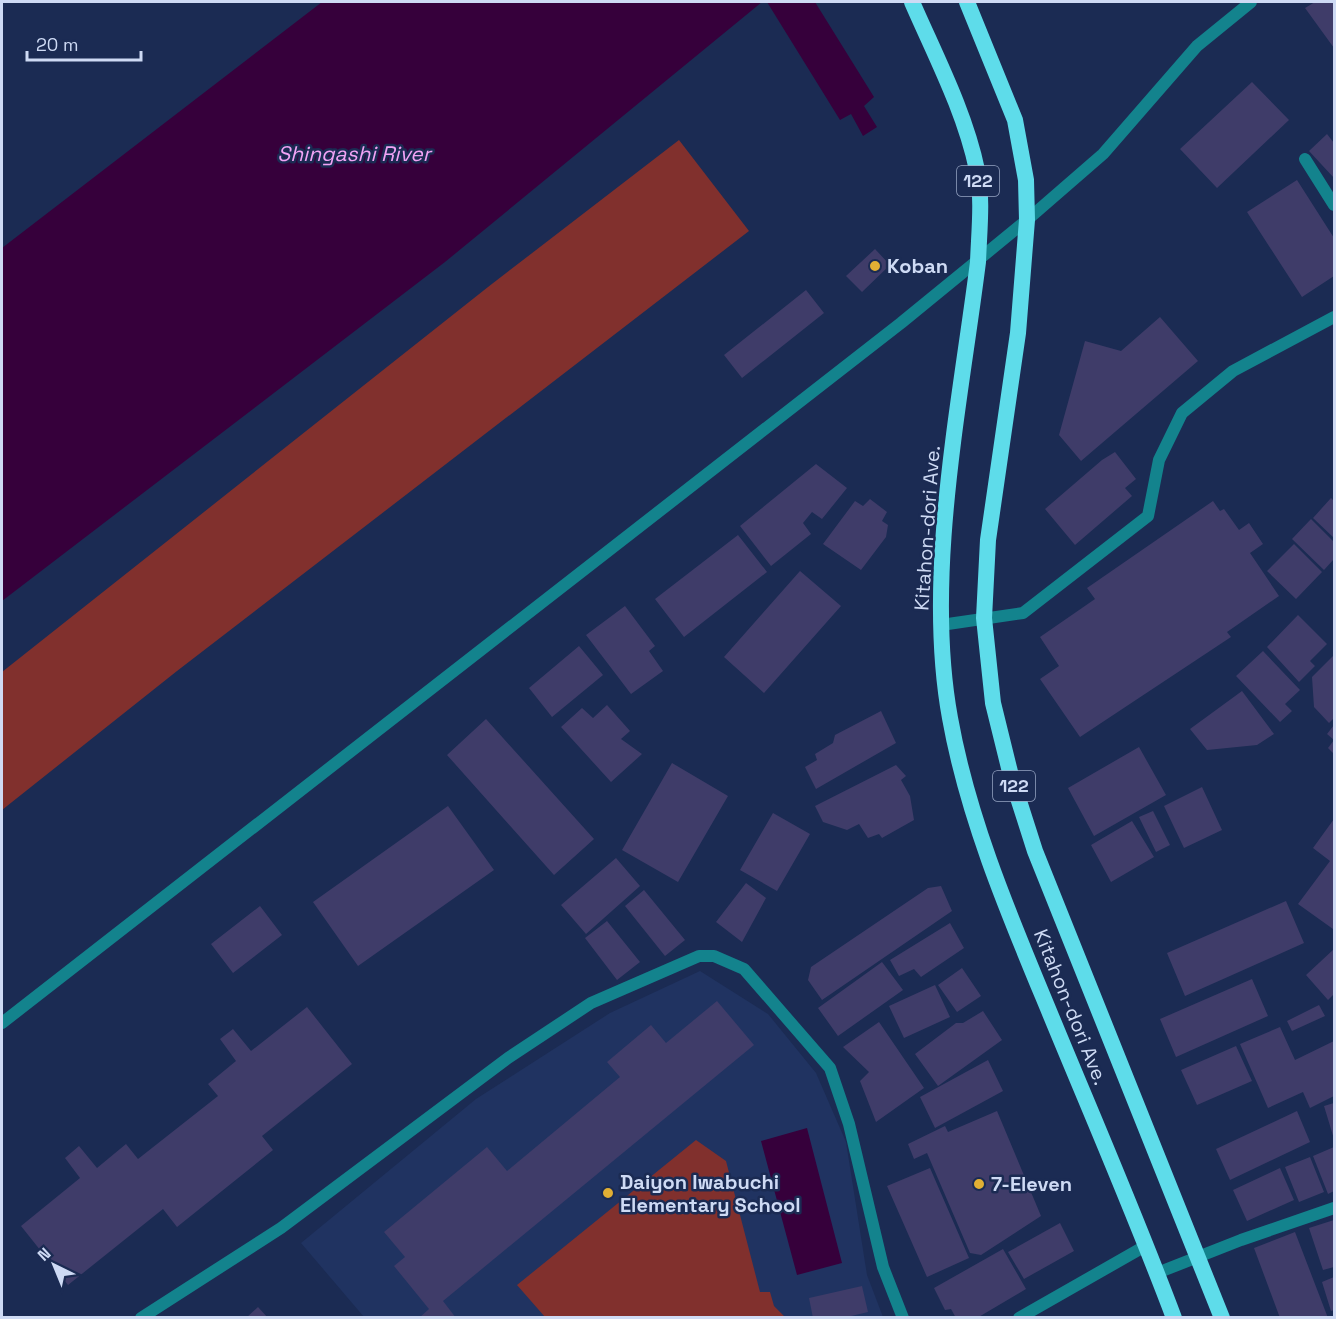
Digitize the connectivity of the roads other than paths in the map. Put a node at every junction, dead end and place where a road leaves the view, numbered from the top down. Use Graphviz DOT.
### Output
graph roads {
  1 [pos="912,2"];
  2 [pos="967,2"];
  3 [pos="1251,2"];
  4 [pos="1305,159"];
  5 [pos="1335,205"];
  6 [pos="1028,220"];
  7 [pos="978,262"];
  8 [pos="1335,317"];
  9 [pos="984,618"];
  10 [pos="941,625"];
  11 [pos="2,1023"];
  12 [pos="1335,1208"];
  13 [pos="1147,1245"];
  14 [pos="1200,1257"];
  15 [pos="1157,1274"];
  16 [pos="141,1317"];
  17 [pos="903,1317"];
  18 [pos="1019,1317"];
  19 [pos="1174,1317"];
  20 [pos="1222,1317"];
  1 -- 7 [label="highway, Kitahon-dori Ave. / 122"];
  2 -- 6 [label="highway, Kitahon-dori Ave. / 122"];
  3 -- 6 [label="street"];
  4 -- 5 [label="street"];
  6 -- 7 [label="street"];
  6 -- 9 [label="highway, Kitahon-dori Ave. / 122"];
  7 -- 10 [label="highway, Kitahon-dori Ave. / 122"];
  7 -- 11 [label="street"];
  8 -- 9 [label="street"];
  9 -- 10 [label="street"];
  9 -- 14 [label="highway, Kitahon-dori Ave. / 122"];
  10 -- 13 [label="highway, Kitahon-dori Ave. / 122"];
  12 -- 14 [label="street"];
  13 -- 15 [label="highway, Kitahon-dori Ave. / 122"];
  13 -- 18 [label="street"];
  14 -- 15 [label="street"];
  14 -- 20 [label="highway, Kitahon-dori Ave. / 122"];
  15 -- 19 [label="highway, Kitahon-dori Ave. / 122"];
  16 -- 17 [label="street"];
}
